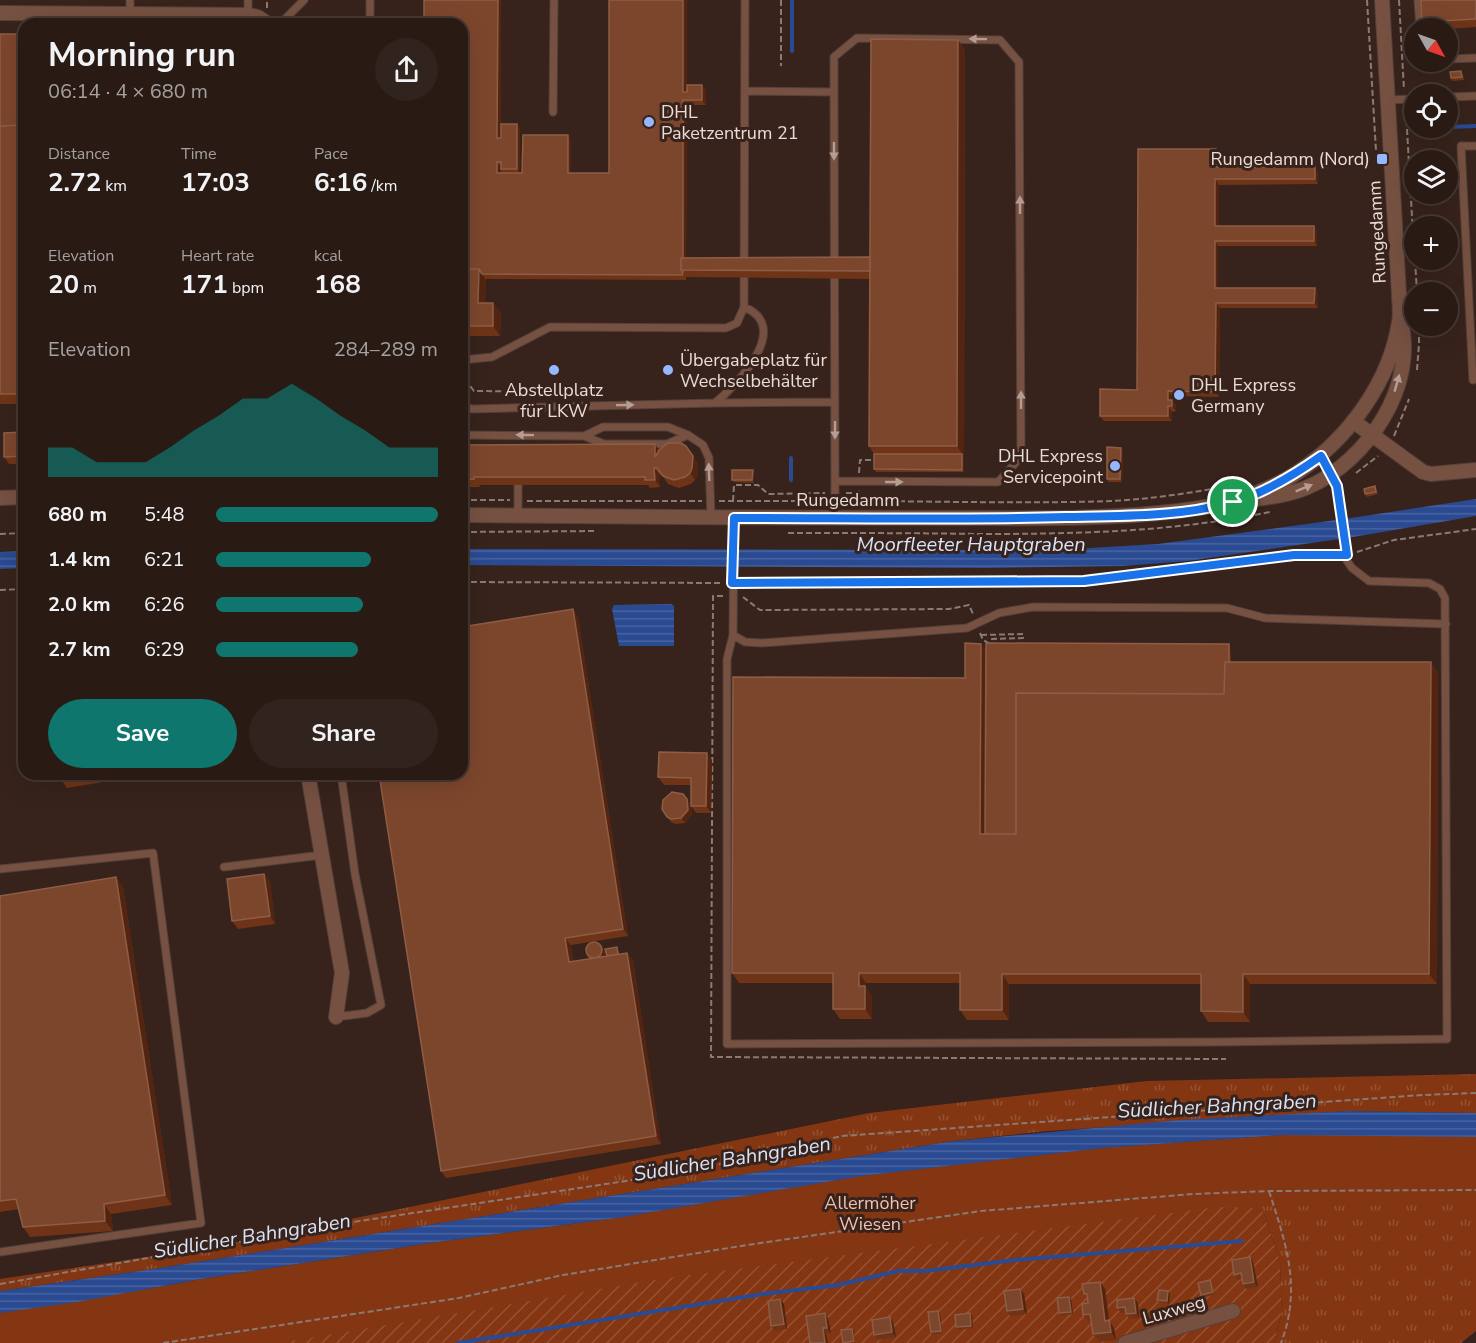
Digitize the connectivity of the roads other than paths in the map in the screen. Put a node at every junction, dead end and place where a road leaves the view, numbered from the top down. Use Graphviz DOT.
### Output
graph roads {
  1 [pos="248,0"];
  2 [pos="304,0"];
  3 [pos="370,0"];
  4 [pos="554,0"];
  5 [pos="745,0"];
  6 [pos="1382,0"];
  7 [pos="1418,0"];
  8 [pos="130,7"];
  9 [pos="0,13"];
  10 [pos="248,15"];
  11 [pos="260,18"];
  12 [pos="280,18"];
  13 [pos="370,18"];
  14 [pos="1419,18"];
  15 [pos="1458,58"];
  16 [pos="1476,58"];
  17 [pos="745,91"];
  18 [pos="834,92"];
  19 [pos="1476,96"];
  20 [pos="1458,97"];
  21 [pos="1404,99"];
  22 [pos="1387,100"];
  23 [pos="553,112"];
  24 [pos="1476,146"];
  25 [pos="744,307"];
  26 [pos="1400,319"];
  27 [pos="468,360"];
  28 [pos="1476,379"];
  29 [pos="835,402"];
  30 [pos="715,403"];
  31 [pos="468,407"];
  32 [pos="1353,421"];
  33 [pos="468,435"];
  34 [pos="688,435"];
  35 [pos="584,436"];
  36 [pos="1372,436"];
  37 [pos="1321,456"];
  38 [pos="1476,470"];
  39 [pos="1332,473"];
  40 [pos="835,481"];
  41 [pos="518,485"];
  42 [pos="18,497"];
  43 [pos="0,498"];
  44 [pos="1233,502"];
  45 [pos="468,515"];
  46 [pos="518,516"];
  47 [pos="711,518"];
  48 [pos="734,518"];
  49 [pos="834,518"];
  50 [pos="1446,624"];
  51 [pos="733,635"];
  52 [pos="309,780"];
  53 [pos="342,780"];
  54 [pos="322,855"];
  55 [pos="224,867"];
  56 [pos="0,869"];
  57 [pos="336,1017"];
  58 [pos="0,1252"];
  59 [pos="1233,1311"];
  60 [pos="1125,1343"];
  1 -- 10 [label="lane"];
  2 -- 12 [label="lane"];
  3 -- 13 [label="lane"];
  4 -- 23 [label="lane"];
  5 -- 17 [label="lane"];
  6 -- 22 [label="street, Rungedamm"];
  7 -- 14 [label="lane"];
  8 -- 9 [label="street"];
  8 -- 10 [label="street"];
  10 -- 11 [label="street"];
  15 -- 16 [label="lane"];
  17 -- 18 [label="lane"];
  17 -- 25 [label="lane"];
  18 -- 29 [label="lane, one-way"];
  40 -- 18 [label="lane, one-way"];
  19 -- 20 [label="lane"];
  21 -- 22 [label="lane"];
  22 -- 26 [label="street, Rungedamm"];
  24 -- 28 [label="lane"];
  25 -- 27 [label="lane"];
  25 -- 30 [label="lane"];
  26 -- 32 [label="street, Rungedamm"];
  36 -- 26 [label="street, Rungedamm, one-way"];
  29 -- 30 [label="lane"];
  29 -- 40 [label="lane, one-way"];
  31 -- 30 [label="lane, one-way"];
  32 -- 36 [label="street"];
  32 -- 37 [label="street, Rungedamm"];
  35 -- 33 [label="lane, one-way"];
  34 -- 35 [label="lane"];
  34 -- 35 [label="lane"];
  47 -- 34 [label="lane, one-way"];
  36 -- 38 [label="street"];
  36 -- 39 [label="street, Rungedamm"];
  37 -- 39 [label="lane"];
  37 -- 44 [label="street, Rungedamm"];
  44 -- 39 [label="street, Rungedamm, one-way"];
  39 -- 50 [label="lane"];
  40 -- 49 [label="lane"];
  41 -- 46 [label="lane"];
  42 -- 43 [label="street"];
  44 -- 49 [label="street, Rungedamm"];
  45 -- 46 [label="street, Rungedamm"];
  46 -- 47 [label="street, Rungedamm"];
  47 -- 48 [label="street, Rungedamm"];
  48 -- 49 [label="street, Rungedamm"];
  48 -- 51 [label="lane"];
  50 -- 51 [label="lane"];
  50 -- 51 [label="lane"];
  52 -- 54 [label="street"];
  53 -- 57 [label="lane"];
  54 -- 55 [label="lane"];
  54 -- 57 [label="street"];
  56 -- 58 [label="lane"];
  59 -- 60 [label="street, Luxweg"];
}
